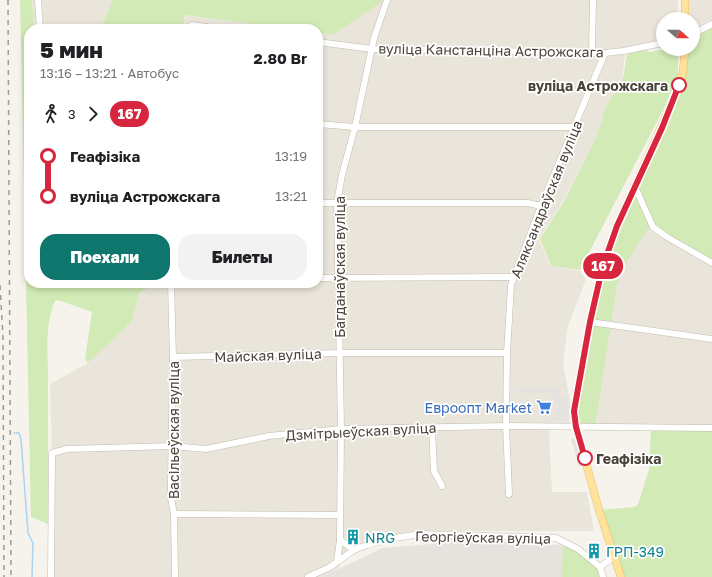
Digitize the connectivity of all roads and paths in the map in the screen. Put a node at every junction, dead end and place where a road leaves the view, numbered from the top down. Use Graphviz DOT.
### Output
graph roads {
  1 [pos="38,0"];
  2 [pos="387,0"];
  3 [pos="593,0"];
  4 [pos="685,0"];
  5 [pos="685,12"];
  6 [pos="40,24"];
  7 [pos="712,24"];
  8 [pos="700,30"];
  9 [pos="323,43"];
  10 [pos="656,44"];
  11 [pos="372,49"];
  12 [pos="592,52"];
  13 [pos="605,53"];
  14 [pos="684,56"];
  15 [pos="323,124"];
  16 [pos="356,127"];
  17 [pos="574,127"];
  18 [pos="635,187"];
  19 [pos="323,203"];
  20 [pos="337,203"];
  21 [pos="541,206"];
  22 [pos="712,263"];
  23 [pos="514,277"];
  24 [pos="323,278"];
  25 [pos="339,278"];
  26 [pos="171,288"];
  27 [pos="590,322"];
  28 [pos="712,339"];
  29 [pos="340,352"];
  30 [pos="507,353"];
  31 [pos="173,357"];
  32 [pos="506,426"];
  33 [pos="576,427"];
  34 [pos="432,428"];
  35 [pos="712,428"];
  36 [pos="341,429"];
  37 [pos="172,446"];
  38 [pos="442,486"];
  39 [pos="509,494"];
  40 [pos="174,514"];
  41 [pos="340,515"];
  42 [pos="340,540"];
  43 [pos="354,550"];
  44 [pos="614,557"];
  45 [pos="337,561"];
  46 [pos="600,567"];
  47 [pos="51,577"];
  48 [pos="175,577"];
  49 [pos="308,577"];
  50 [pos="603,577"];
  51 [pos="621,577"];
  1 -- 6 [label="street"];
  2 -- 11 [label="street, Багданаўская вуліца"];
  3 -- 12 [label="street"];
  4 -- 5 [label="main road"];
  7 -- 8 [label="street"];
  9 -- 11 [label="street, вуліца Канстанціна Астрожскага"];
  10 -- 13 [label="street, вуліца Канстанціна Астрожскага"];
  11 -- 12 [label="street, вуліца Канстанціна Астрожскага"];
  11 -- 16 [label="street, Багданаўская вуліца"];
  12 -- 13 [label="street, вуліца Канстанціна Астрожскага"];
  13 -- 17 [label="street, Аляксандраўская вуліца"];
  14 -- 18 [label="main road"];
  15 -- 16 [label="street"];
  16 -- 17 [label="street"];
  16 -- 20 [label="street, Багданаўская вуліца"];
  17 -- 21 [label="street, Аляксандраўская вуліца"];
  18 -- 22 [label="street"];
  18 -- 27 [label="main road"];
  19 -- 20 [label="street"];
  20 -- 21 [label="street"];
  20 -- 25 [label="street, Багданаўская вуліца"];
  21 -- 23 [label="street, Аляксандраўская вуліца"];
  23 -- 25 [label="street"];
  23 -- 30 [label="street, Аляксандраўская вуліца"];
  24 -- 25 [label="street"];
  25 -- 29 [label="street, Багданаўская вуліца"];
  26 -- 31 [label="street, Васільеўская вуліца"];
  27 -- 28 [label="street"];
  27 -- 33 [label="main road"];
  29 -- 30 [label="street, Майская вуліца"];
  29 -- 31 [label="street, Майская вуліца"];
  29 -- 36 [label="street, Багданаўская вуліца"];
  30 -- 32 [label="street, Аляксандраўская вуліца"];
  31 -- 37 [label="street, Васільеўская вуліца"];
  32 -- 33 [label="street, Дзмітрыеўская вуліца"];
  32 -- 34 [label="street, Дзмітрыеўская вуліца"];
  32 -- 39 [label="street, Аляксандраўская вуліца"];
  33 -- 35 [label="street, Дзмітрыеўская вуліца"];
  33 -- 44 [label="main road"];
  34 -- 36 [label="street, Дзмітрыеўская вуліца"];
  34 -- 38 [label="street"];
  36 -- 37 [label="street, Дзмітрыеўская вуліца"];
  36 -- 41 [label="street, Багданаўская вуліца"];
  37 -- 40 [label="street, Васільеўская вуліца"];
  37 -- 47 [label="street, Дзмітрыеўская вуліца"];
  40 -- 41 [label="street"];
  40 -- 48 [label="street, Васільеўская вуліца"];
  41 -- 42 [label="street, Багданаўская вуліца"];
  42 -- 43 [label="street"];
  42 -- 45 [label="street, Багданаўская вуліца"];
  43 -- 45 [label="street, Георгіеўская вуліца"];
  43 -- 46 [label="street, Георгіеўская вуліца"];
  44 -- 46 [label="street"];
  44 -- 51 [label="main road"];
  45 -- 49 [label="street, Георгіеўская вуліца"];
  46 -- 50 [label="street"];
}
